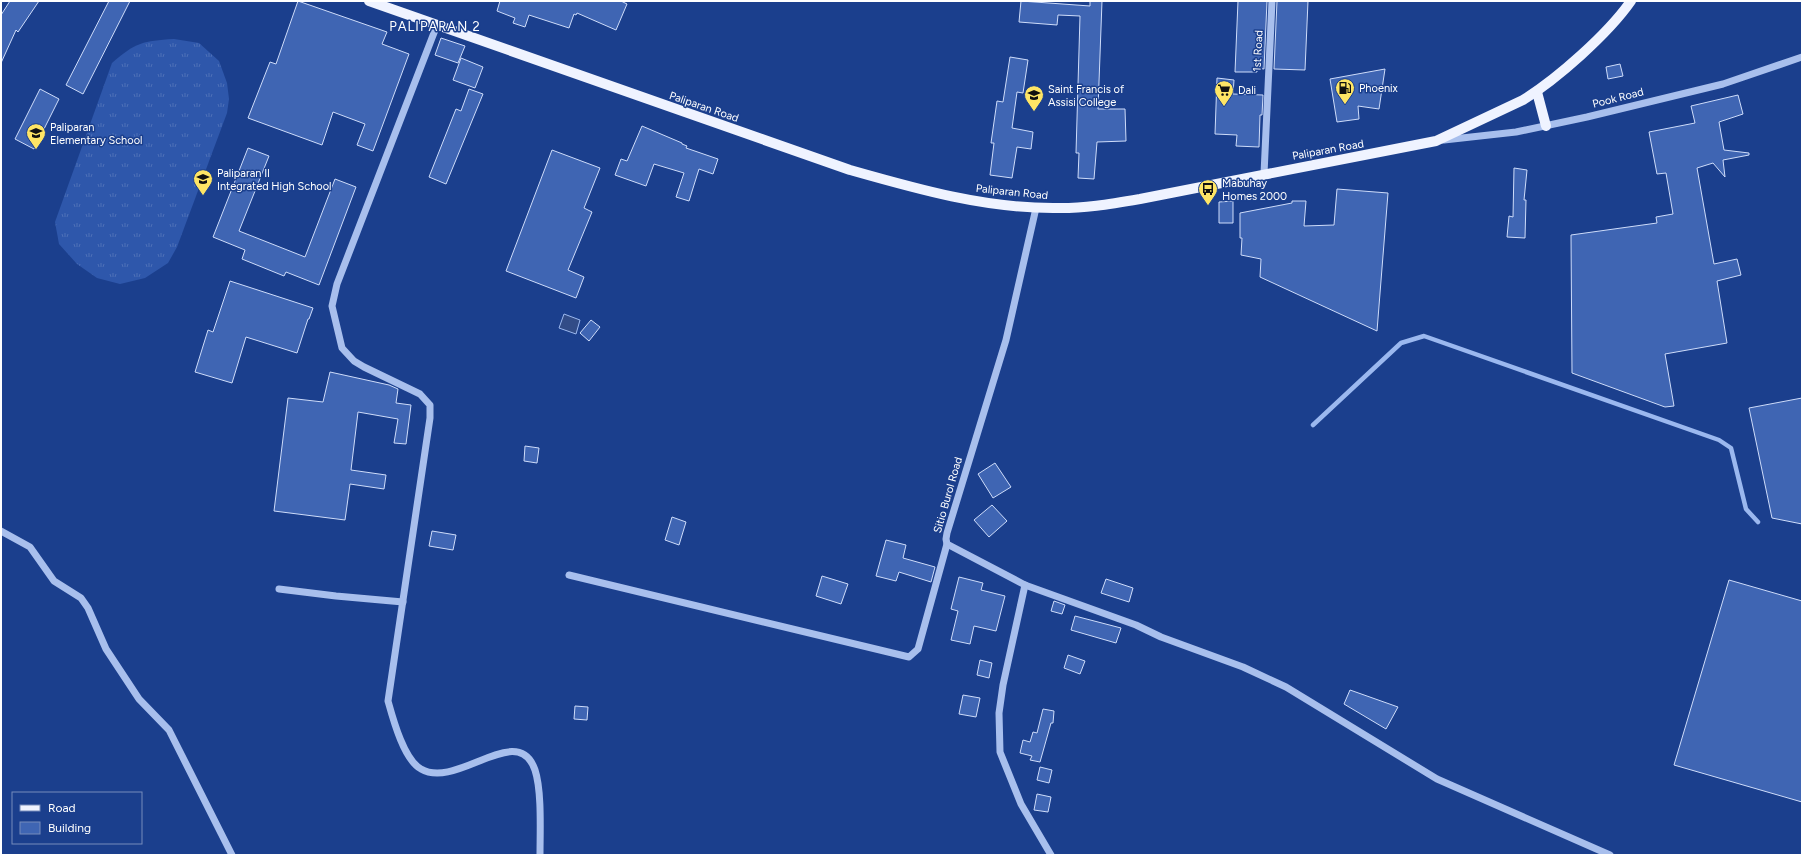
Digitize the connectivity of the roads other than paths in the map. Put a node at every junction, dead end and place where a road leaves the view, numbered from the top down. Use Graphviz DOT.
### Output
graph roads {
  1 [pos="369,1"];
  2 [pos="1272,1"];
  3 [pos="1631,1"];
  4 [pos="436,26"];
  5 [pos="1802,57"];
  6 [pos="1537,92"];
  7 [pos="1546,126"];
  8 [pos="1436,141"];
  9 [pos="1264,174"];
  10 [pos="1036,208"];
  11 [pos="1,530"];
  12 [pos="947,544"];
  13 [pos="569,575"];
  14 [pos="1025,585"];
  15 [pos="279,589"];
  16 [pos="403,602"];
  17 [pos="232,855"];
  18 [pos="540,855"];
  19 [pos="1051,855"];
  20 [pos="1610,855"];
  1 -- 4 [label="main road, Paliparan Road"];
  2 -- 9 [label="street, 1st Road"];
  3 -- 6 [label="main road, Paliparan Road"];
  4 -- 10 [label="main road, Paliparan Road"];
  4 -- 16 [label="street"];
  5 -- 7 [label="street, Pook Road"];
  6 -- 7 [label="main road"];
  6 -- 8 [label="main road, Paliparan Road"];
  7 -- 8 [label="street, Pook Road"];
  8 -- 9 [label="main road, Paliparan Road"];
  9 -- 10 [label="main road, Paliparan Road"];
  10 -- 12 [label="street, Sitio Burol Road"];
  11 -- 17 [label="street"];
  12 -- 13 [label="street"];
  12 -- 14 [label="street, Sitio Burol Road"];
  14 -- 19 [label="street"];
  14 -- 20 [label="street, Sitio Burol Road"];
  15 -- 16 [label="street"];
  16 -- 18 [label="street"];
}
